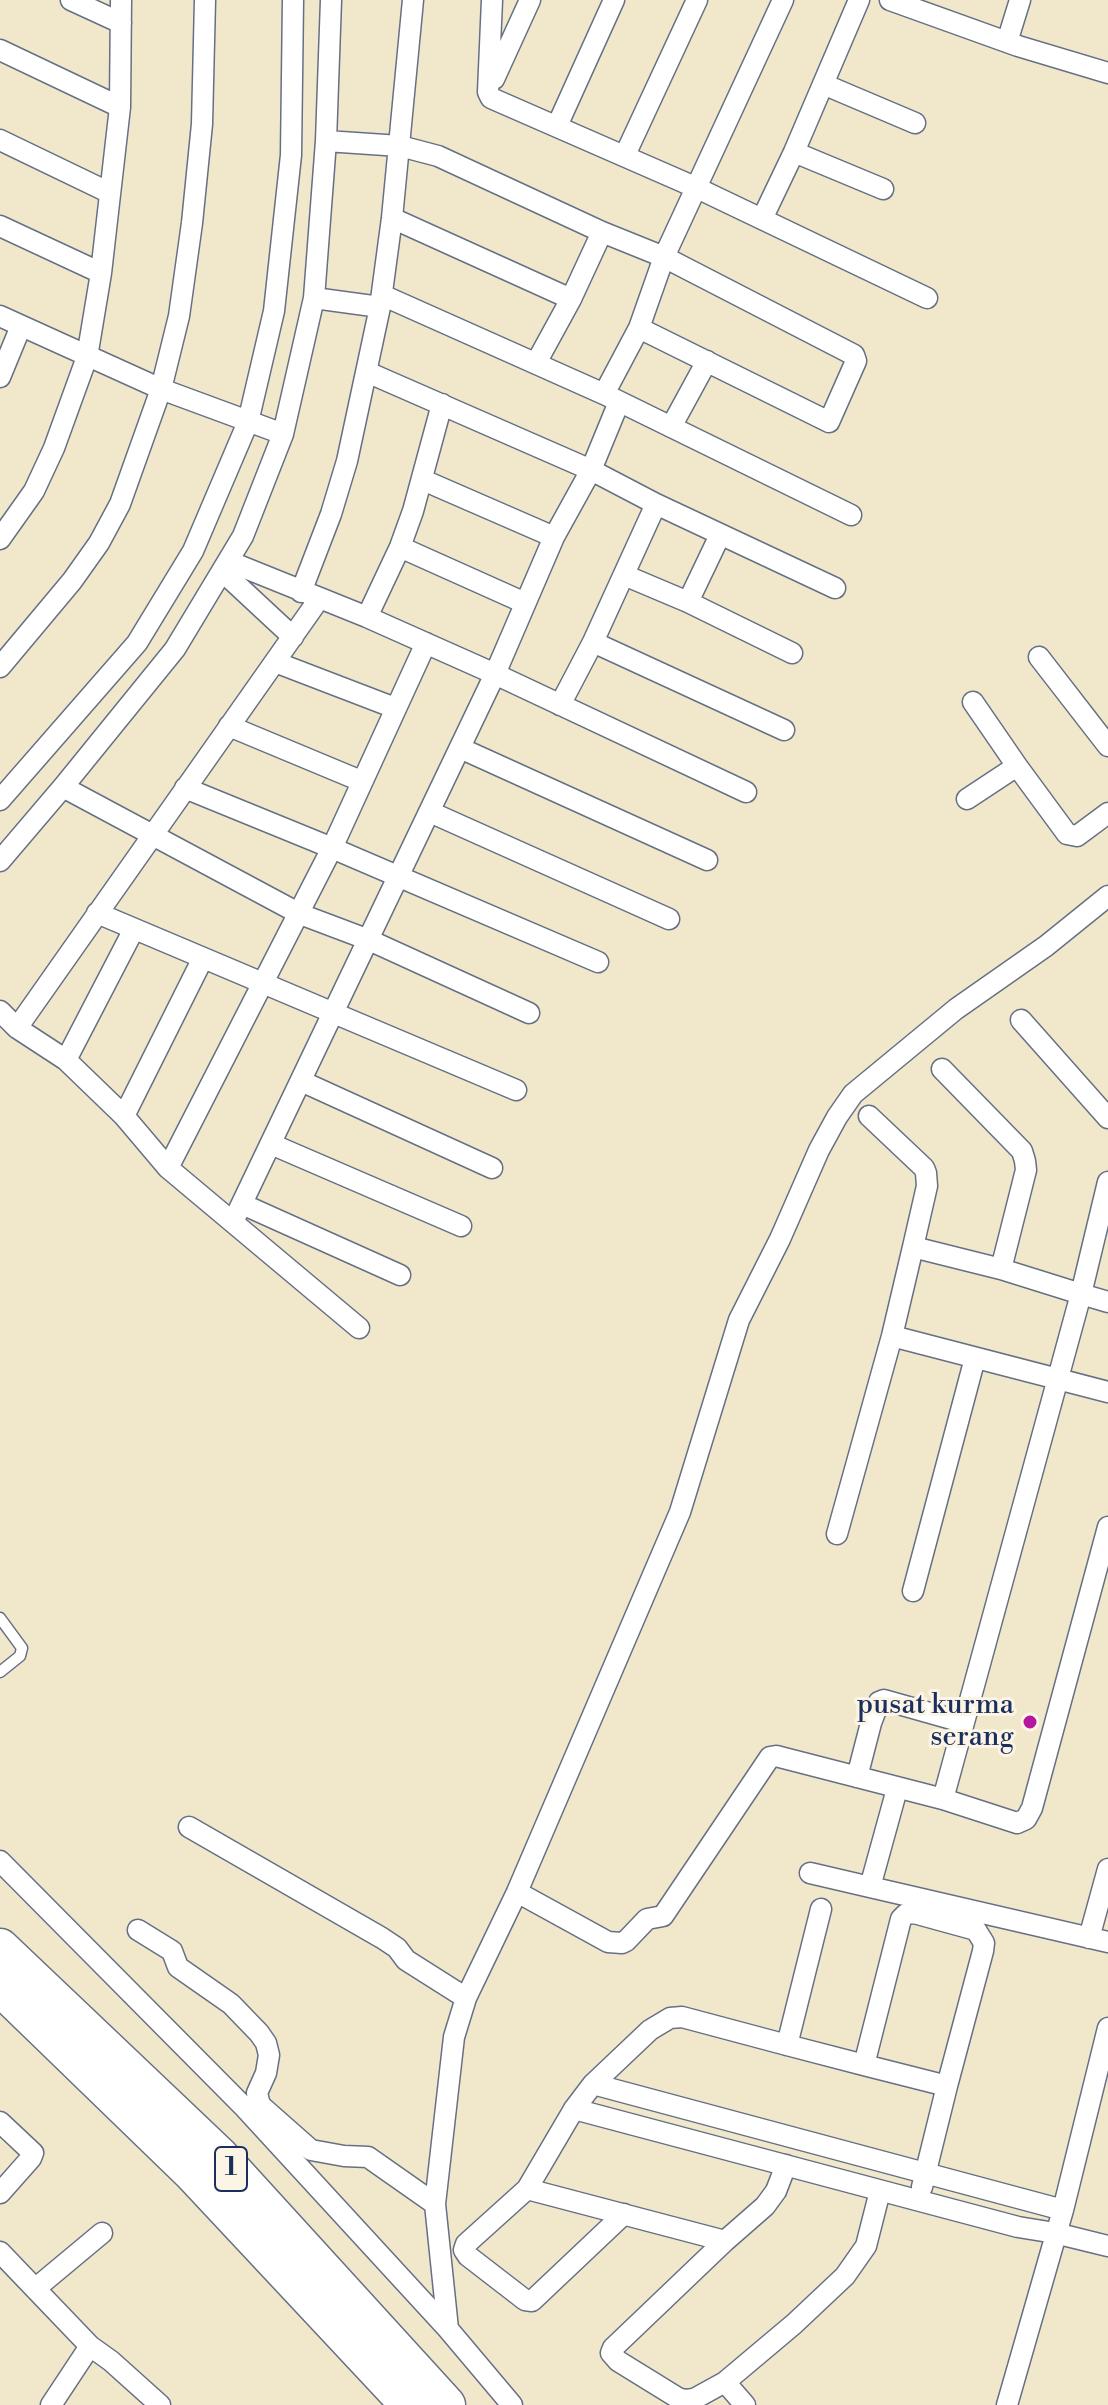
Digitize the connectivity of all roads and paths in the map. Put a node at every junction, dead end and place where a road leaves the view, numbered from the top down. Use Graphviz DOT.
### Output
graph roads {
  1 [pos="71,0"];
  2 [pos="121,0"];
  3 [pos="205,0"];
  4 [pos="293,0"];
  5 [pos="331,0"];
  6 [pos="413,0"];
  7 [pos="492,0"];
  8 [pos="530,0"];
  9 [pos="614,0"];
  10 [pos="697,0"];
  11 [pos="783,0"];
  12 [pos="859,0"];
  13 [pos="890,0"];
  14 [pos="1020,0"];
  15 [pos="121,23"];
  16 [pos="1007,42"];
  17 [pos="0,50"];
  18 [pos="1108,73"];
  19 [pos="823,84"];
  20 [pos="488,90"];
  21 [pos="120,107"];
  22 [pos="915,123"];
  23 [pos="557,126"];
  24 [pos="0,140"];
  25 [pos="326,141"];
  26 [pos="400,146"];
  27 [pos="794,152"];
  28 [pos="625,155"];
  29 [pos="697,188"];
  30 [pos="883,189"];
  31 [pos="110,193"];
  32 [pos="392,218"];
  33 [pos="762,219"];
  34 [pos="0,226"];
  35 [pos="602,232"];
  36 [pos="664,257"];
  37 [pos="101,273"];
  38 [pos="314,298"];
  39 [pos="927,298"];
  40 [pos="571,299"];
  41 [pos="381,301"];
  42 [pos="0,316"];
  43 [pos="21,326"];
  44 [pos="639,328"];
  45 [pos="87,357"];
  46 [pos="707,361"];
  47 [pos="536,363"];
  48 [pos="367,372"];
  49 [pos="0,377"];
  50 [pos="161,389"];
  51 [pos="611,398"];
  52 [pos="442,404"];
  53 [pos="671,427"];
  54 [pos="266,428"];
  55 [pos="591,470"];
  56 [pos="423,480"];
  57 [pos="656,504"];
  58 [pos="851,515"];
  59 [pos="720,535"];
  60 [pos="554,537"];
  61 [pos="0,539"];
  62 [pos="400,547"];
  63 [pos="225,566"];
  64 [pos="624,575"];
  65 [pos="835,588"];
  66 [pos="310,595"];
  67 [pos="688,602"];
  68 [pos="525,603"];
  69 [pos="367,617"];
  70 [pos="293,637"];
  71 [pos="593,642"];
  72 [pos="426,643"];
  73 [pos="792,653"];
  74 [pos="1039,657"];
  75 [pos="275,662"];
  76 [pos="0,667"];
  77 [pos="495,674"];
  78 [pos="973,702"];
  79 [pos="560,705"];
  80 [pos="395,708"];
  81 [pos="229,726"];
  82 [pos="784,730"];
  83 [pos="1108,746"];
  84 [pos="460,748"];
  85 [pos="1017,766"];
  86 [pos="361,781"];
  87 [pos="63,787"];
  88 [pos="185,788"];
  89 [pos="746,792"];
  90 [pos="967,799"];
  91 [pos="0,800"];
  92 [pos="430,812"];
  93 [pos="1108,813"];
  94 [pos="151,835"];
  95 [pos="332,848"];
  96 [pos="707,860"];
  97 [pos="0,861"];
  98 [pos="400,876"];
  99 [pos="1108,896"];
  100 [pos="97,913"];
  101 [pos="300,914"];
  102 [pos="669,919"];
  103 [pos="134,929"];
  104 [pos="369,940"];
  105 [pos="203,958"];
  106 [pos="598,962"];
  107 [pos="0,1011"];
  108 [pos="529,1013"];
  109 [pos="1021,1020"];
  110 [pos="17,1028"];
  111 [pos="66,1060"];
  112 [pos="942,1069"];
  113 [pos="301,1081"];
  114 [pos="516,1090"];
  115 [pos="124,1116"];
  116 [pos="869,1116"];
  117 [pos="1108,1118"];
  118 [pos="271,1144"];
  119 [pos="168,1168"];
  120 [pos="492,1168"];
  121 [pos="1108,1182"];
  122 [pos="238,1213"];
  123 [pos="461,1226"];
  124 [pos="913,1247"];
  125 [pos="1001,1269"];
  126 [pos="400,1275"];
  127 [pos="1081,1294"];
  128 [pos="1108,1302"];
  129 [pos="359,1328"];
  130 [pos="892,1336"];
  131 [pos="975,1358"];
  132 [pos="1058,1379"];
  133 [pos="1108,1392"];
  134 [pos="1108,1527"];
  135 [pos="837,1534"];
  136 [pos="913,1591"];
  137 [pos="0,1618"];
  138 [pos="0,1672"];
  139 [pos="962,1722"];
  140 [pos="857,1777"];
  141 [pos="897,1789"];
  142 [pos="943,1799"];
  143 [pos="189,1827"];
  144 [pos="0,1861"];
  145 [pos="1108,1869"];
  146 [pos="810,1873"];
  147 [pos="870,1887"];
  148 [pos="517,1892"];
  149 [pos="821,1909"];
  150 [pos="138,1930"];
  151 [pos="1098,1940"];
  152 [pos="0,1948"];
  153 [pos="0,1986"];
  154 [pos="466,1998"];
  155 [pos="1108,2028"];
  156 [pos="787,2045"];
  157 [pos="864,2065"];
  158 [pos="593,2084"];
  159 [pos="947,2086"];
  160 [pos="574,2109"];
  161 [pos="0,2122"];
  162 [pos="786,2165"];
  163 [pos="925,2174"];
  164 [pos="527,2189"];
  165 [pos="880,2191"];
  166 [pos="0,2193"];
  167 [pos="920,2200"];
  168 [pos="435,2204"];
  169 [pos="1063,2210"];
  170 [pos="624,2214"];
  171 [pos="102,2233"];
  172 [pos="1055,2233"];
  173 [pos="725,2241"];
  174 [pos="1108,2246"];
  175 [pos="0,2252"];
  176 [pos="36,2288"];
  177 [pos="448,2329"];
  178 [pos="90,2346"];
  179 [pos="725,2382"];
  180 [pos="51,2405"];
  181 [pos="160,2405"];
  182 [pos="410,2405"];
  183 [pos="446,2405"];
  184 [pos="512,2405"];
  185 [pos="745,2405"];
  186 [pos="1007,2405"];
  1 -- 15 [label="street"];
  2 -- 15 [label="street"];
  3 -- 50 [label="street"];
  4 -- 54 [label="street"];
  5 -- 25 [label="street"];
  6 -- 26 [label="street"];
  7 -- 20 [label="street"];
  8 -- 20 [label="street"];
  9 -- 23 [label="street"];
  10 -- 28 [label="street"];
  11 -- 29 [label="street"];
  12 -- 19 [label="street"];
  13 -- 16 [label="street"];
  14 -- 16 [label="street"];
  15 -- 21 [label="street"];
  16 -- 18 [label="street"];
  17 -- 21 [label="street"];
  19 -- 22 [label="street"];
  19 -- 27 [label="street"];
  20 -- 23 [label="street"];
  21 -- 31 [label="street"];
  23 -- 28 [label="street"];
  24 -- 31 [label="street"];
  25 -- 26 [label="street"];
  25 -- 38 [label="street"];
  26 -- 32 [label="street"];
  26 -- 35 [label="street"];
  27 -- 30 [label="street"];
  27 -- 33 [label="street"];
  28 -- 29 [label="street"];
  29 -- 33 [label="street"];
  29 -- 36 [label="street"];
  31 -- 37 [label="street"];
  32 -- 40 [label="street"];
  32 -- 41 [label="street"];
  33 -- 39 [label="street"];
  34 -- 37 [label="street"];
  35 -- 36 [label="street"];
  35 -- 40 [label="street"];
  36 -- 44 [label="street"];
  36 -- 46 [label="street"];
  37 -- 45 [label="street"];
  38 -- 41 [label="street"];
  38 -- 54 [label="street"];
  40 -- 47 [label="street"];
  41 -- 47 [label="street"];
  41 -- 48 [label="street"];
  42 -- 43 [label="street"];
  43 -- 45 [label="street"];
  43 -- 49 [label="street"];
  44 -- 46 [label="street"];
  44 -- 51 [label="street"];
  45 -- 50 [label="street"];
  45 -- 61 [label="street"];
  46 -- 53 [label="street"];
  47 -- 51 [label="street"];
  48 -- 52 [label="street"];
  48 -- 66 [label="street"];
  50 -- 54 [label="street"];
  50 -- 76 [label="street"];
  51 -- 53 [label="street"];
  51 -- 55 [label="street"];
  52 -- 55 [label="street"];
  52 -- 56 [label="street"];
  53 -- 58 [label="street"];
  54 -- 63 [label="street"];
  54 -- 91 [label="street"];
  55 -- 57 [label="street"];
  55 -- 60 [label="street"];
  56 -- 60 [label="street"];
  56 -- 62 [label="street"];
  57 -- 59 [label="street"];
  57 -- 64 [label="street"];
  59 -- 65 [label="street"];
  59 -- 67 [label="street"];
  60 -- 68 [label="street"];
  62 -- 68 [label="street"];
  62 -- 69 [label="street"];
  63 -- 66 [label="street"];
  63 -- 70 [label="street"];
  63 -- 87 [label="street"];
  64 -- 67 [label="street"];
  64 -- 71 [label="street"];
  66 -- 69 [label="street"];
  66 -- 70 [label="street"];
  67 -- 73 [label="street"];
  68 -- 77 [label="street"];
  69 -- 72 [label="street"];
  70 -- 75 [label="street"];
  71 -- 79 [label="street"];
  71 -- 82 [label="street"];
  72 -- 77 [label="street"];
  72 -- 80 [label="street"];
  74 -- 83 [label="street"];
  75 -- 80 [label="street"];
  75 -- 81 [label="street"];
  77 -- 79 [label="street"];
  77 -- 84 [label="street"];
  78 -- 85 [label="street"];
  79 -- 89 [label="street"];
  80 -- 86 [label="street"];
  81 -- 86 [label="street"];
  81 -- 88 [label="street"];
  84 -- 92 [label="street"];
  84 -- 96 [label="street"];
  85 -- 90 [label="street"];
  85 -- 93 [label="street"];
  86 -- 95 [label="street"];
  87 -- 94 [label="street"];
  87 -- 97 [label="street"];
  88 -- 94 [label="street"];
  88 -- 95 [label="street"];
  92 -- 98 [label="street"];
  92 -- 102 [label="street"];
  94 -- 100 [label="street"];
  94 -- 101 [label="street"];
  95 -- 98 [label="street"];
  95 -- 101 [label="street"];
  98 -- 104 [label="street"];
  98 -- 106 [label="street"];
  99 -- 148 [label="street"];
  100 -- 103 [label="street"];
  100 -- 110 [label="street"];
  101 -- 104 [label="street"];
  101 -- 119 [label="street"];
  103 -- 105 [label="street"];
  103 -- 111 [label="street"];
  104 -- 108 [label="street"];
  104 -- 113 [label="street"];
  105 -- 114 [label="street"];
  105 -- 115 [label="street"];
  107 -- 110 [label="street"];
  109 -- 117 [label="street"];
  110 -- 111 [label="street"];
  111 -- 115 [label="street"];
  112 -- 125 [label="street"];
  113 -- 118 [label="street"];
  113 -- 120 [label="street"];
  115 -- 119 [label="street"];
  116 -- 124 [label="street"];
  118 -- 122 [label="street"];
  118 -- 123 [label="street"];
  119 -- 122 [label="street"];
  121 -- 127 [label="street"];
  122 -- 126 [label="street"];
  122 -- 129 [label="street"];
  124 -- 125 [label="street"];
  124 -- 130 [label="street"];
  125 -- 127 [label="street"];
  127 -- 128 [label="street"];
  127 -- 132 [label="street"];
  130 -- 131 [label="street"];
  130 -- 135 [label="street"];
  131 -- 132 [label="street"];
  131 -- 136 [label="street"];
  132 -- 133 [label="street"];
  132 -- 139 [label="street"];
  134 -- 142 [label="street"];
  137 -- 138 [label="lane"];
  139 -- 140 [label="street"];
  139 -- 142 [label="street"];
  140 -- 141 [label="street"];
  140 -- 148 [label="street"];
  141 -- 142 [label="street"];
  141 -- 147 [label="street"];
  143 -- 154 [label="street"];
  144 -- 177 [label="street"];
  145 -- 151 [label="street"];
  146 -- 147 [label="street"];
  147 -- 151 [label="street"];
  148 -- 154 [label="street"];
  149 -- 156 [label="street"];
  150 -- 168 [label="street"];
  152 -- 183 [label="highway, 1"];
  153 -- 182 [label="highway, 1"];
  154 -- 168 [label="street"];
  155 -- 169 [label="street"];
  156 -- 157 [label="street"];
  156 -- 158 [label="street"];
  157 -- 159 [label="street"];
  157 -- 159 [label="street"];
  158 -- 160 [label="street"];
  158 -- 163 [label="street"];
  159 -- 163 [label="street"];
  160 -- 162 [label="street"];
  160 -- 164 [label="street"];
  161 -- 166 [label="street"];
  162 -- 165 [label="street"];
  162 -- 173 [label="street"];
  163 -- 167 [label="street"];
  163 -- 169 [label="street"];
  164 -- 170 [label="street"];
  164 -- 170 [label="street"];
  165 -- 167 [label="street"];
  165 -- 179 [label="street"];
  167 -- 172 [label="street"];
  168 -- 177 [label="street"];
  169 -- 172 [label="street"];
  170 -- 173 [label="street"];
  171 -- 176 [label="street"];
  172 -- 174 [label="street"];
  172 -- 186 [label="street"];
  173 -- 179 [label="street"];
  175 -- 176 [label="street"];
  176 -- 178 [label="street"];
  177 -- 184 [label="street"];
  178 -- 180 [label="street"];
  178 -- 181 [label="street"];
  179 -- 185 [label="street"];
}
